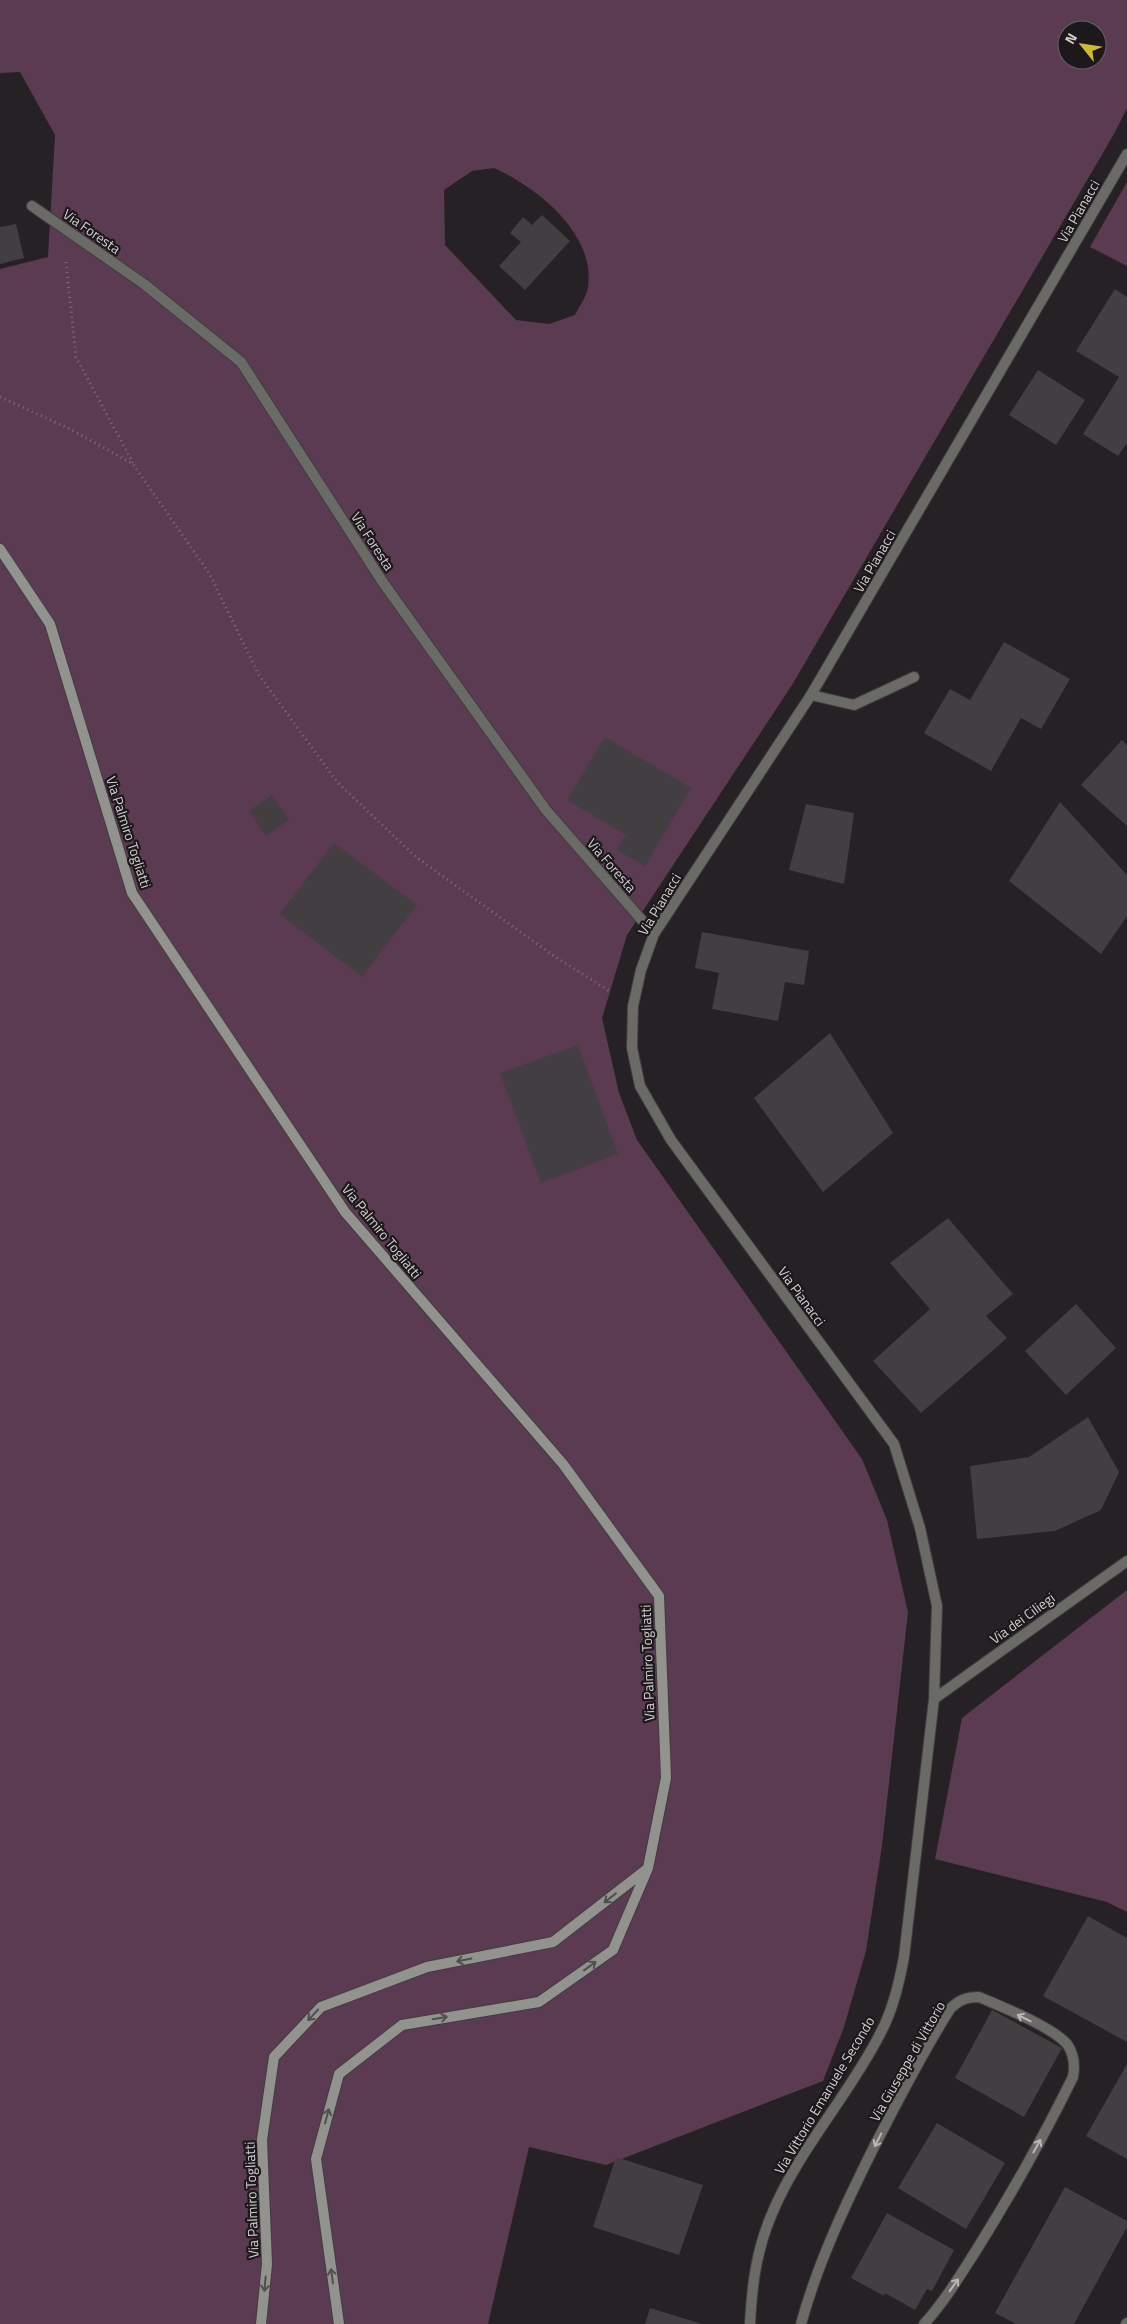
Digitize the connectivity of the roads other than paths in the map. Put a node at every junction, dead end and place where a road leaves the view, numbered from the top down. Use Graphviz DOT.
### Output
graph roads {
  1 [pos="1127,154"];
  2 [pos="32,206"];
  3 [pos="0,549"];
  4 [pos="914,678"];
  5 [pos="811,696"];
  6 [pos="654,934"];
  7 [pos="1127,1561"];
  8 [pos="934,1699"];
  9 [pos="648,1868"];
  10 [pos="262,2324"];
  11 [pos="339,2324"];
  12 [pos="750,2324"];
  13 [pos="801,2324"];
  14 [pos="924,2324"];
  1 -- 5 [label="street, Via Pianacci"];
  2 -- 6 [label="street, Via Foresta"];
  3 -- 9 [label="street, Via Palmiro Togliatti"];
  4 -- 5 [label="street"];
  5 -- 6 [label="street, Via Pianacci"];
  6 -- 8 [label="street, Via Pianacci"];
  7 -- 8 [label="street, Via dei Ciliegi"];
  8 -- 12 [label="street, Via Vittorio Emanuele Secondo"];
  9 -- 10 [label="street, Via Palmiro Togliatti, one-way"];
  11 -- 9 [label="street, Via Palmiro Togliatti, one-way"];
  14 -- 13 [label="street, Via Giuseppe di Vittorio, one-way"];
}
